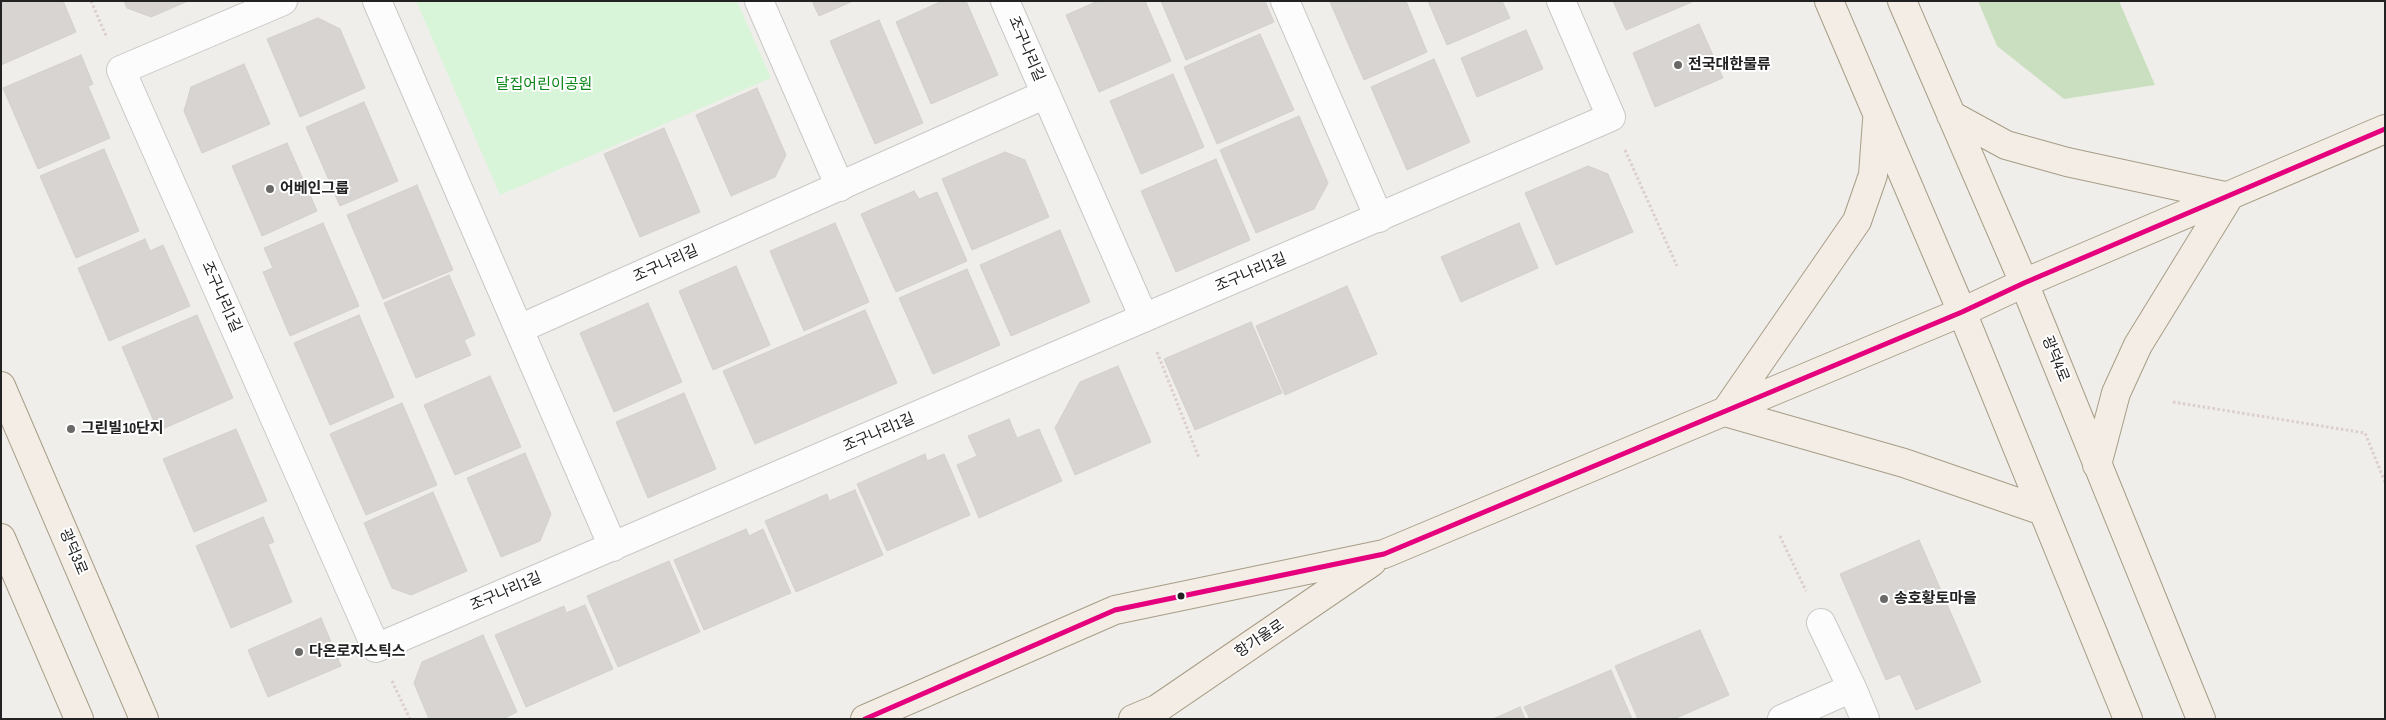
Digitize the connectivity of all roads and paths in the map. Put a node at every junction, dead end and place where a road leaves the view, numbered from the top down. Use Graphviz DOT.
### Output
graph roads {
  1 [pos="283,1"];
  2 [pos="377,1"];
  3 [pos="759,1"];
  4 [pos="1005,1"];
  5 [pos="1285,1"];
  6 [pos="1561,1"];
  7 [pos="1829,1"];
  8 [pos="1902,1"];
  9 [pos="1046,94"];
  10 [pos="1877,115"];
  11 [pos="1951,115"];
  12 [pos="1611,117"];
  13 [pos="2385,129"];
  14 [pos="840,187"];
  15 [pos="2229,197"];
  16 [pos="1378,218"];
  17 [pos="1677,266"];
  18 [pos="2024,282"];
  19 [pos="1962,312"];
  20 [pos="1144,318"];
  21 [pos="519,329"];
  22 [pos="1,386"];
  23 [pos="2173,402"];
  24 [pos="1725,412"];
  25 [pos="1199,458"];
  26 [pos="2097,465"];
  27 [pos="2385,482"];
  28 [pos="2043,511"];
  29 [pos="1780,536"];
  30 [pos="1,538"];
  31 [pos="613,547"];
  32 [pos="1384,554"];
  33 [pos="1821,623"];
  34 [pos="376,648"];
  35 [pos="1852,688"];
  36 [pos="78,719"];
  37 [pos="144,719"];
  38 [pos="410,719"];
  39 [pos="865,719"];
  40 [pos="1133,719"];
  41 [pos="1782,719"];
  42 [pos="1865,719"];
  43 [pos="2128,719"];
  44 [pos="2201,719"];
  1 -- 34 [label="street, 조구나리1길"];
  2 -- 21 [label="street"];
  3 -- 14 [label="street"];
  4 -- 9 [label="street, 조구나리길"];
  5 -- 16 [label="street"];
  6 -- 12 [label="street"];
  7 -- 10 [label="main road"];
  8 -- 11 [label="main road, 광덕4로"];
  9 -- 14 [label="street, 조구나리길"];
  9 -- 20 [label="street"];
  10 -- 19 [label="main road"];
  10 -- 24 [label="main road"];
  11 -- 15 [label="main road"];
  11 -- 18 [label="main road, 광덕4로"];
  12 -- 16 [label="street, 조구나리1길"];
  12 -- 17 [label="path"];
  13 -- 15 [label="main road, 항가울로"];
  14 -- 21 [label="street, 조구나리길"];
  15 -- 18 [label="main road, 항가울로"];
  15 -- 26 [label="main road"];
  16 -- 20 [label="street, 조구나리1길"];
  18 -- 19 [label="main road, 항가울로"];
  18 -- 26 [label="main road, 광덕4로"];
  19 -- 24 [label="main road, 항가울로"];
  19 -- 28 [label="main road"];
  20 -- 25 [label="path"];
  20 -- 31 [label="street, 조구나리1길"];
  21 -- 31 [label="street"];
  22 -- 37 [label="main road, 광덕3로"];
  23 -- 27 [label="path"];
  24 -- 28 [label="main road"];
  24 -- 32 [label="main road, 항가울로"];
  26 -- 44 [label="main road, 광덕4로"];
  28 -- 43 [label="main road"];
  29 -- 33 [label="path"];
  30 -- 36 [label="main road"];
  31 -- 34 [label="street, 조구나리1길"];
  32 -- 39 [label="main road, 항가울로"];
  32 -- 40 [label="main road, 항가울로"];
  33 -- 35 [label="street"];
  34 -- 38 [label="path"];
  35 -- 41 [label="street"];
  35 -- 42 [label="street"];
}
